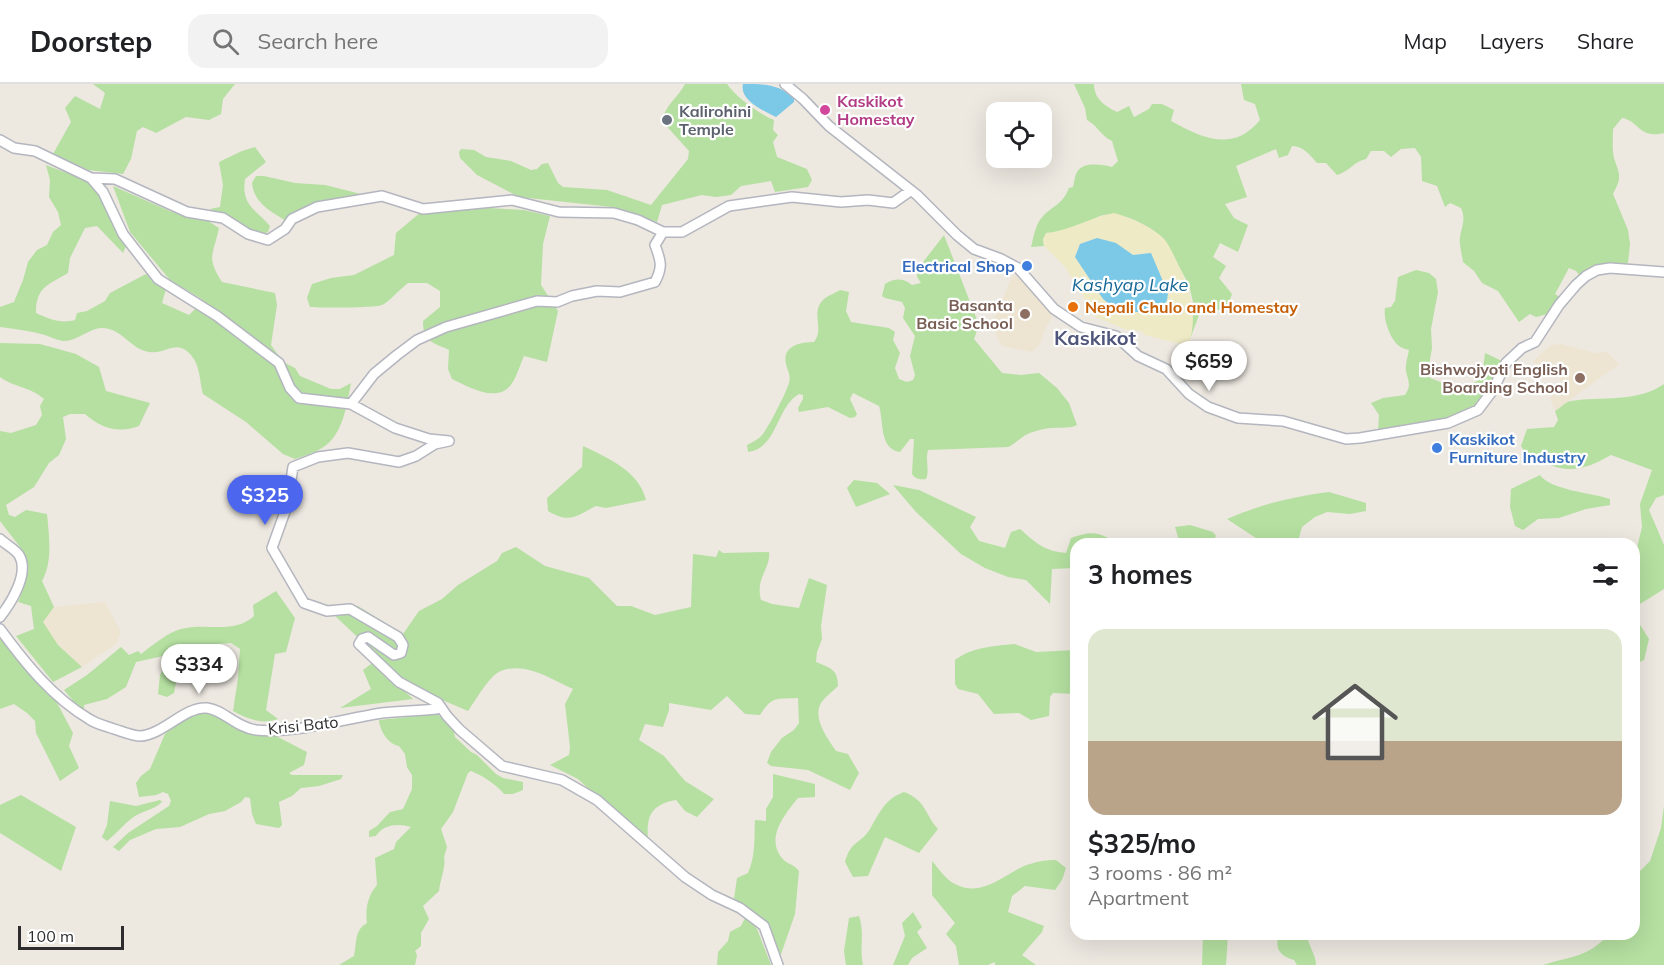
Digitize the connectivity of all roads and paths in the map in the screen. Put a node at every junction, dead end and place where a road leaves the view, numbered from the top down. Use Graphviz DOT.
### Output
graph roads {
  1 [pos="785,84"];
  2 [pos="0,140"];
  3 [pos="91,178"];
  4 [pos="910,191"];
  5 [pos="663,232"];
  6 [pos="1664,272"];
  7 [pos="351,404"];
  8 [pos="0,539"];
  9 [pos="0,617"];
  10 [pos="0,629"];
  11 [pos="438,703"];
  12 [pos="778,965"];
  1 -- 4 [label="street"];
  2 -- 3 [label="street"];
  3 -- 5 [label="street"];
  3 -- 7 [label="street"];
  4 -- 5 [label="street"];
  4 -- 6 [label="street"];
  5 -- 7 [label="street"];
  7 -- 11 [label="street"];
  8 -- 9 [label="street"];
  10 -- 11 [label="street, Krisi Bato"];
  11 -- 12 [label="street"];
}
